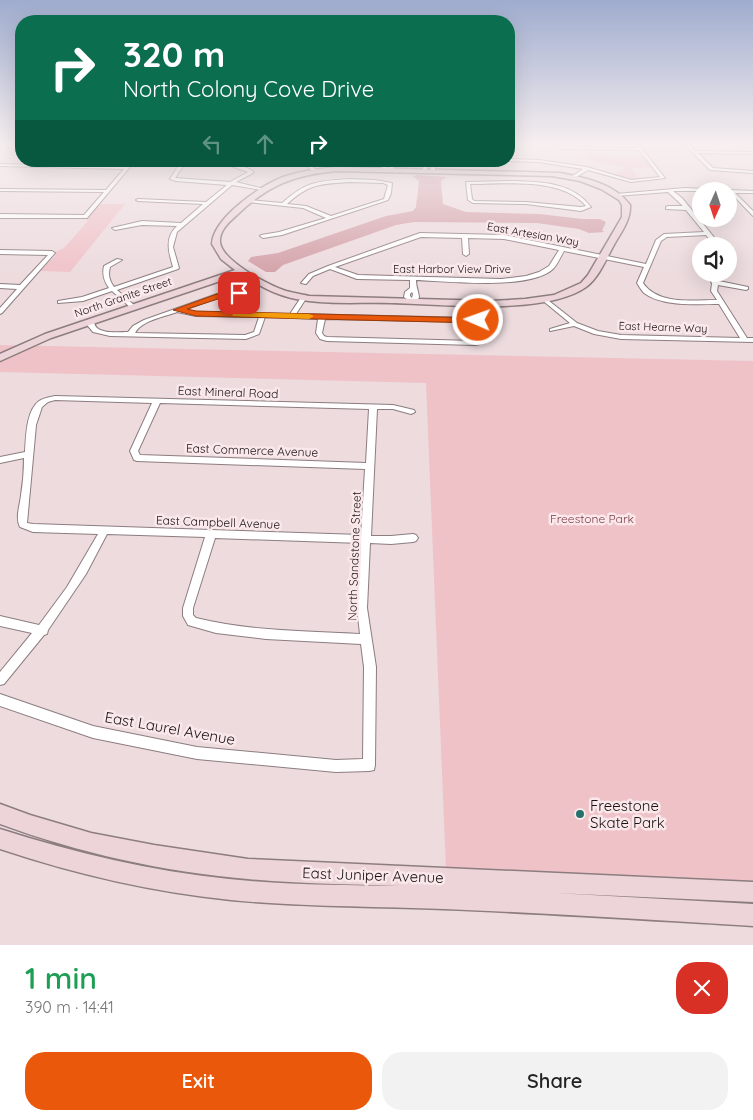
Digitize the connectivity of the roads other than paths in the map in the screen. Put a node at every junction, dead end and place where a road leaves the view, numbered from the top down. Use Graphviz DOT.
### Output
graph roads {
  1 [pos="224,189"];
  2 [pos="262,189"];
  3 [pos="303,189"];
  4 [pos="389,189"];
  5 [pos="469,189"];
  6 [pos="565,189"];
  7 [pos="607,189"];
  8 [pos="0,190"];
  9 [pos="108,191"];
  10 [pos="670,191"];
  11 [pos="692,191"];
  12 [pos="738,191"];
  13 [pos="753,192"];
  14 [pos="616,195"];
  15 [pos="738,198"];
  16 [pos="138,200"];
  17 [pos="248,201"];
  18 [pos="206,203"];
  19 [pos="283,205"];
  20 [pos="668,208"];
  21 [pos="687,208"];
  22 [pos="753,214"];
  23 [pos="0,216"];
  24 [pos="331,218"];
  25 [pos="181,224"];
  26 [pos="115,228"];
  27 [pos="708,233"];
  28 [pos="464,235"];
  29 [pos="263,236"];
  30 [pos="711,237"];
  31 [pos="562,249"];
  32 [pos="0,252"];
  33 [pos="466,254"];
  34 [pos="602,257"];
  35 [pos="119,260"];
  36 [pos="647,266"];
  37 [pos="330,267"];
  38 [pos="241,271"];
  39 [pos="413,279"];
  40 [pos="714,282"];
  41 [pos="304,283"];
  42 [pos="0,286"];
  43 [pos="22,287"];
  44 [pos="746,288"];
  45 [pos="114,289"];
  46 [pos="239,293"];
  47 [pos="651,296"];
  48 [pos="307,298"];
  49 [pos="640,298"];
  50 [pos="544,299"];
  51 [pos="412,301"];
  52 [pos="60,302"];
  53 [pos="720,302"];
  54 [pos="133,307"];
  55 [pos="177,310"];
  56 [pos="0,312"];
  57 [pos="263,315"];
  58 [pos="296,316"];
  59 [pos="322,317"];
  60 [pos="91,321"];
  61 [pos="575,324"];
  62 [pos="552,330"];
  63 [pos="130,335"];
  64 [pos="745,340"];
  65 [pos="753,340"];
  66 [pos="14,351"];
  67 [pos="0,358"];
  68 [pos="0,366"];
  69 [pos="157,401"];
  70 [pos="373,407"];
  71 [pos="411,412"];
  72 [pos="30,454"];
  73 [pos="0,460"];
  74 [pos="370,466"];
  75 [pos="104,530"];
  76 [pos="211,534"];
  77 [pos="413,538"];
  78 [pos="365,539"];
  79 [pos="0,621"];
  80 [pos="43,630"];
  81 [pos="366,639"];
  82 [pos="0,680"];
  83 [pos="0,700"];
  84 [pos="369,765"];
  85 [pos="0,814"];
  86 [pos="0,839"];
  87 [pos="446,877"];
  88 [pos="753,892"];
  89 [pos="448,898"];
  90 [pos="753,915"];
  1 -- 18 [label="street"];
  2 -- 17 [label="street"];
  3 -- 19 [label="street"];
  4 -- 24 [label="street"];
  5 -- 6 [label="street"];
  7 -- 14 [label="street"];
  8 -- 9 [label="street"];
  9 -- 23 [label="street"];
  10 -- 11 [label="street"];
  10 -- 14 [label="street"];
  10 -- 21 [label="street"];
  12 -- 13 [label="street"];
  14 -- 34 [label="street"];
  15 -- 22 [label="street"];
  16 -- 18 [label="street"];
  17 -- 19 [label="street"];
  17 -- 38 [label="street"];
  18 -- 25 [label="street"];
  19 -- 24 [label="street"];
  20 -- 21 [label="street"];
  21 -- 27 [label="street"];
  24 -- 29 [label="street"];
  25 -- 26 [label="street"];
  25 -- 45 [label="street"];
  27 -- 30 [label="street"];
  27 -- 36 [label="street"];
  28 -- 31 [label="street, East Artesian Way"];
  28 -- 33 [label="street"];
  28 -- 37 [label="street, East Artesian Way"];
  31 -- 34 [label="street, East Artesian Way"];
  31 -- 39 [label="street, East Harbor View Drive"];
  32 -- 43 [label="street"];
  34 -- 36 [label="street, East Artesian Way"];
  34 -- 50 [label="street"];
  35 -- 45 [label="street"];
  36 -- 47 [label="street"];
  37 -- 39 [label="street, East Harbor View Drive"];
  37 -- 41 [label="street, East Artesian Way"];
  38 -- 48 [label="street"];
  38 -- 54 [label="street, North Granite Street"];
  39 -- 51 [label="street"];
  40 -- 44 [label="street"];
  40 -- 53 [label="street"];
  42 -- 43 [label="street"];
  43 -- 56 [label="street"];
  45 -- 52 [label="street"];
  45 -- 54 [label="street"];
  46 -- 55 [label="street"];
  47 -- 49 [label="street"];
  47 -- 53 [label="street"];
  48 -- 51 [label="street"];
  48 -- 58 [label="street"];
  50 -- 51 [label="street"];
  50 -- 61 [label="street, East Hearne Way"];
  53 -- 64 [label="street"];
  54 -- 60 [label="street, North Granite Street"];
  55 -- 57 [label="street"];
  55 -- 63 [label="street"];
  57 -- 58 [label="street"];
  57 -- 63 [label="street"];
  58 -- 59 [label="street"];
  59 -- 59 [label="street"];
  60 -- 63 [label="street"];
  60 -- 66 [label="street, North Granite Street"];
  61 -- 62 [label="street"];
  61 -- 64 [label="street, East Hearne Way"];
  64 -- 65 [label="street, East Hearne Way"];
  66 -- 67 [label="street, North Granite Street"];
  66 -- 68 [label="street, North Granite Street"];
  69 -- 70 [label="street, East Mineral Road"];
  69 -- 72 [label="street, East Mineral Road"];
  69 -- 74 [label="street, East Commerce Avenue"];
  70 -- 71 [label="street, East Mineral Road"];
  70 -- 74 [label="street, North Sandstone Street"];
  72 -- 73 [label="street"];
  72 -- 75 [label="street, East Campbell Avenue"];
  74 -- 78 [label="street, North Sandstone Street"];
  75 -- 76 [label="street, East Campbell Avenue"];
  75 -- 80 [label="street"];
  76 -- 78 [label="street, East Campbell Avenue"];
  76 -- 81 [label="street"];
  77 -- 78 [label="street, East Campbell Avenue"];
  78 -- 81 [label="street, North Sandstone Street"];
  79 -- 80 [label="street"];
  80 -- 82 [label="street"];
  81 -- 84 [label="street, North Sandstone Street"];
  83 -- 84 [label="street, East Laurel Avenue"];
  85 -- 87 [label="street, East Juniper Avenue"];
  86 -- 89 [label="street, East Juniper Avenue"];
  87 -- 88 [label="street, East Juniper Avenue"];
  87 -- 89 [label="street"];
  89 -- 90 [label="street, East Juniper Avenue"];
}
